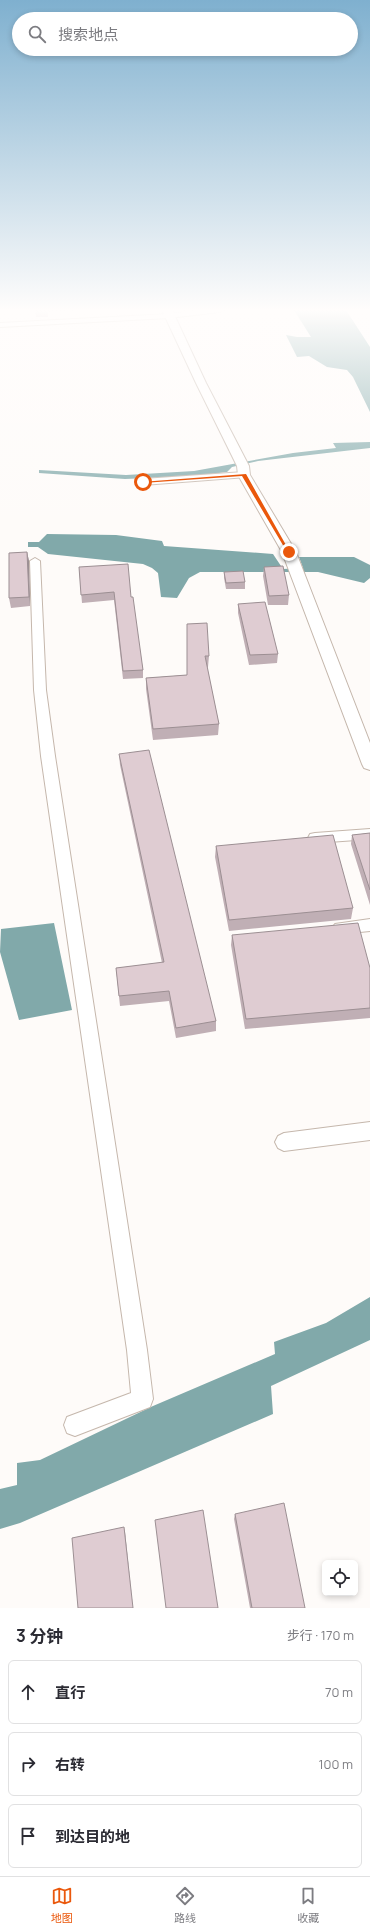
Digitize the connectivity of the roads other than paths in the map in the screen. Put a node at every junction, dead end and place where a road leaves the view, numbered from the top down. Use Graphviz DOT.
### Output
graph roads {
  1 [pos="203,385"];
  2 [pos="242,466"];
  3 [pos="143,482"];
  4 [pos="35,561"];
  5 [pos="370,764"];
  6 [pos="370,834"];
  7 [pos="299,840"];
  8 [pos="370,925"];
  9 [pos="324,930"];
  10 [pos="370,1132"];
  11 [pos="284,1142"];
  12 [pos="75,1425"];
  1 -- 2 [label="main road"];
  2 -- 3 [label="street"];
  2 -- 5 [label="main road"];
  4 -- 12 [label="street"];
  6 -- 7 [label="street"];
  8 -- 9 [label="street"];
  10 -- 11 [label="street"];
}
